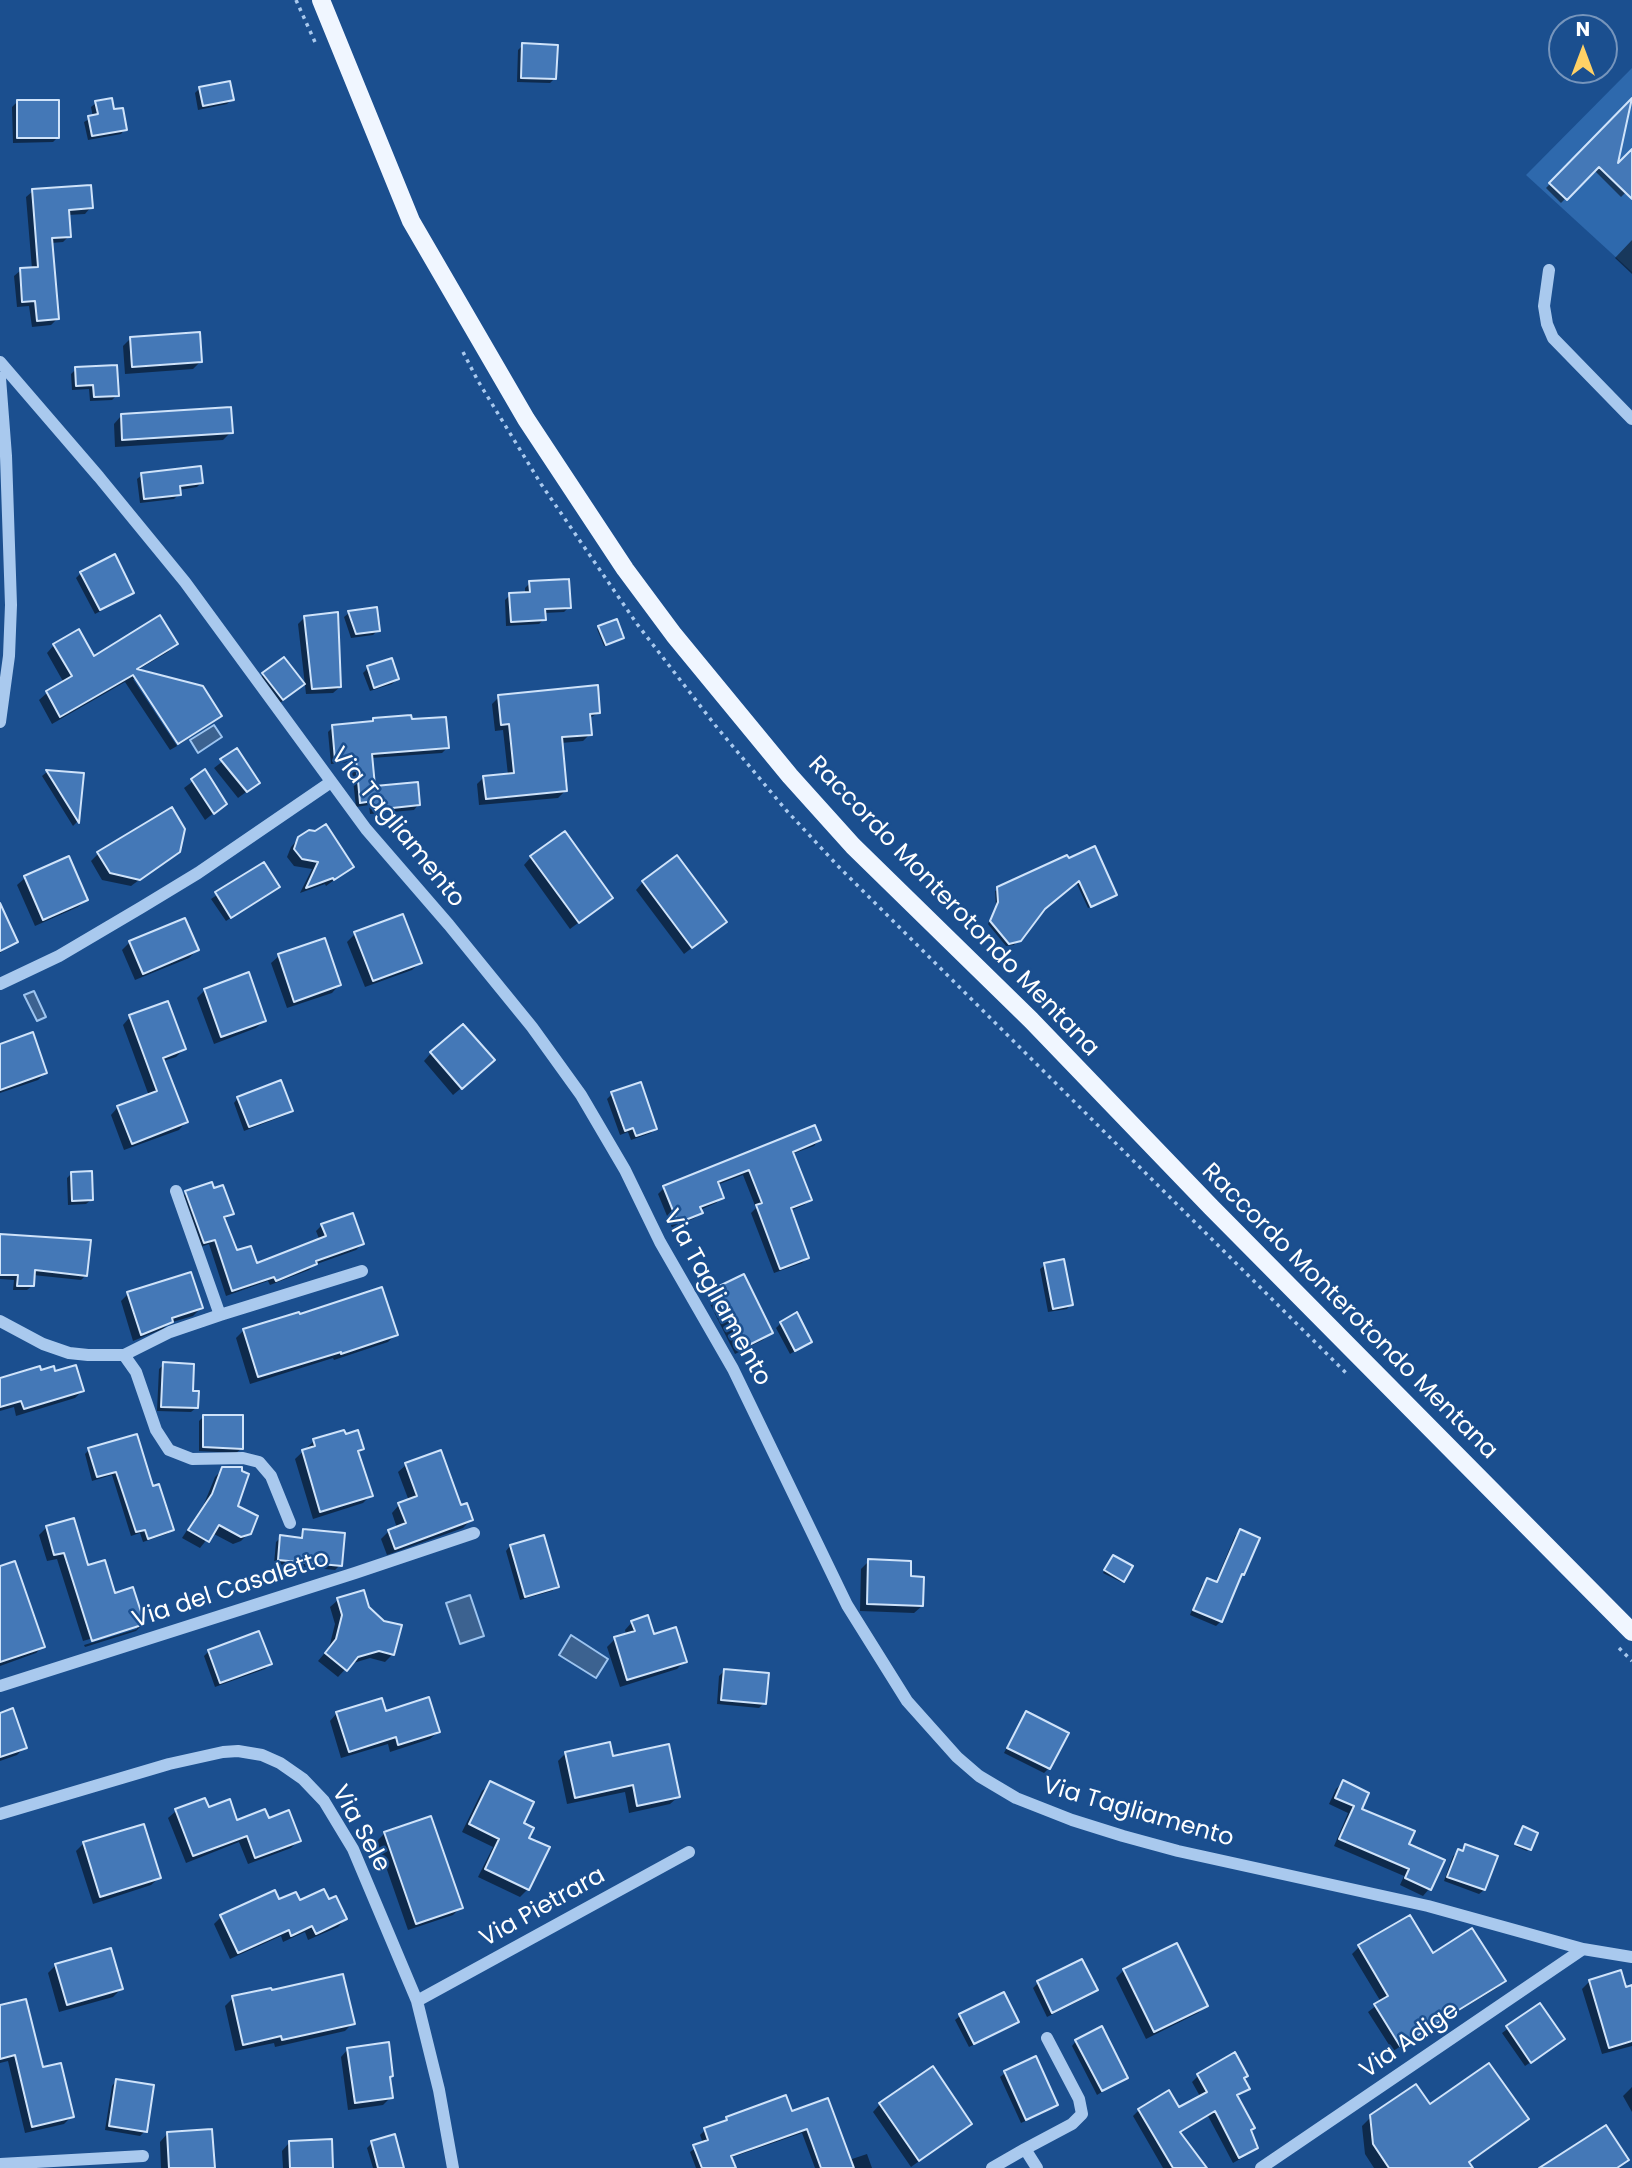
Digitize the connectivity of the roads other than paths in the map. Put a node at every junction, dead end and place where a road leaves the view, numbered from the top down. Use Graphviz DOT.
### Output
graph roads {
  1 [pos="321,0"];
  2 [pos="1549,271"];
  3 [pos="0,362"];
  4 [pos="0,378"];
  5 [pos="1632,419"];
  6 [pos="5,575"];
  7 [pos="0,722"];
  8 [pos="331,782"];
  9 [pos="0,984"];
  10 [pos="176,1191"];
  11 [pos="362,1271"];
  12 [pos="220,1315"];
  13 [pos="0,1321"];
  14 [pos="124,1355"];
  15 [pos="290,1523"];
  16 [pos="474,1533"];
  17 [pos="1632,1632"];
  18 [pos="0,1686"];
  19 [pos="0,1814"];
  20 [pos="690,1852"];
  21 [pos="1583,1949"];
  22 [pos="1632,1957"];
  23 [pos="417,2001"];
  24 [pos="1047,2038"];
  25 [pos="1025,2149"];
  26 [pos="143,2156"];
  27 [pos="0,2164"];
  28 [pos="453,2168"];
  29 [pos="992,2168"];
  30 [pos="1037,2168"];
  31 [pos="1261,2168"];
  1 -- 17 [label="main road, Raccordo Monterotondo Mentana"];
  2 -- 5 [label="street"];
  3 -- 8 [label="street, Via Tagliamento"];
  4 -- 6 [label="street"];
  6 -- 7 [label="street"];
  8 -- 9 [label="street"];
  8 -- 21 [label="street, Via Tagliamento"];
  10 -- 12 [label="street"];
  11 -- 12 [label="street"];
  12 -- 14 [label="street"];
  13 -- 14 [label="street"];
  14 -- 15 [label="street"];
  16 -- 18 [label="street, Via del Casaletto"];
  19 -- 23 [label="street, Via Sele"];
  20 -- 23 [label="street, Via Pietrara"];
  21 -- 22 [label="street, Via Tagliamento"];
  21 -- 31 [label="street, Via Adige"];
  23 -- 28 [label="street, Via Sele"];
  24 -- 25 [label="street"];
  25 -- 29 [label="street"];
  25 -- 30 [label="street"];
  26 -- 27 [label="street"];
}
